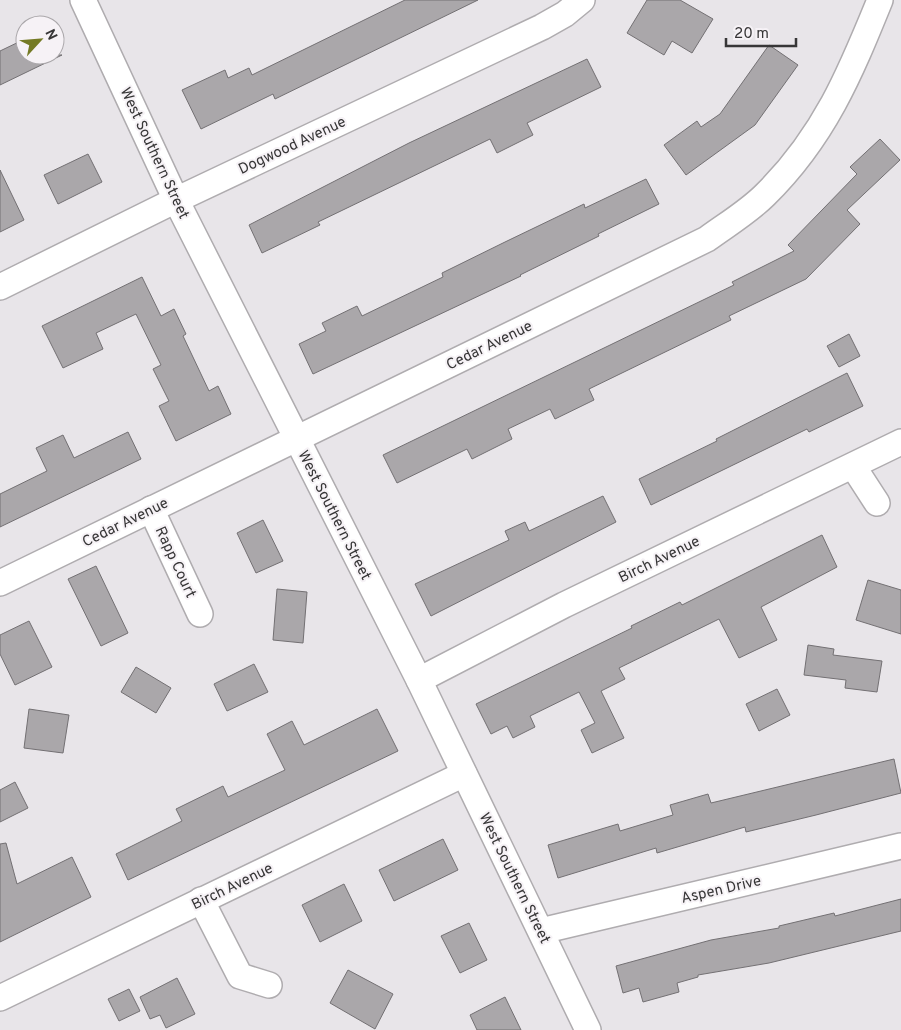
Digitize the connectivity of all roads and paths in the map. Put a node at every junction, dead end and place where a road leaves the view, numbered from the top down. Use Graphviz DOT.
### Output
graph roads {
  1 [pos="83,0"];
  2 [pos="582,0"];
  3 [pos="880,0"];
  4 [pos="176,200"];
  5 [pos="0,287"];
  6 [pos="296,438"];
  7 [pos="901,442"];
  8 [pos="853,466"];
  9 [pos="877,504"];
  10 [pos="151,509"];
  11 [pos="0,583"];
  12 [pos="200,614"];
  13 [pos="419,680"];
  14 [pos="464,774"];
  15 [pos="901,846"];
  16 [pos="202,900"];
  17 [pos="541,931"];
  18 [pos="269,985"];
  19 [pos="0,998"];
  20 [pos="588,1030"];
  1 -- 4 [label="street, West Southern Street"];
  2 -- 4 [label="street, Dogwood Avenue"];
  3 -- 6 [label="street, Cedar Avenue"];
  4 -- 5 [label="street, Dogwood Avenue"];
  4 -- 6 [label="street, West Southern Street"];
  6 -- 10 [label="street, Cedar Avenue"];
  6 -- 13 [label="street, West Southern Street"];
  7 -- 8 [label="street, Birch Avenue"];
  8 -- 9 [label="street"];
  8 -- 13 [label="street, Birch Avenue"];
  10 -- 11 [label="street, Cedar Avenue"];
  10 -- 12 [label="street, Rapp Court"];
  13 -- 14 [label="street, West Southern Street"];
  14 -- 16 [label="street, Birch Avenue"];
  14 -- 17 [label="street, West Southern Street"];
  15 -- 17 [label="street, Aspen Drive"];
  16 -- 18 [label="street"];
  16 -- 19 [label="street, Birch Avenue"];
  17 -- 20 [label="street, West Southern Street"];
}
